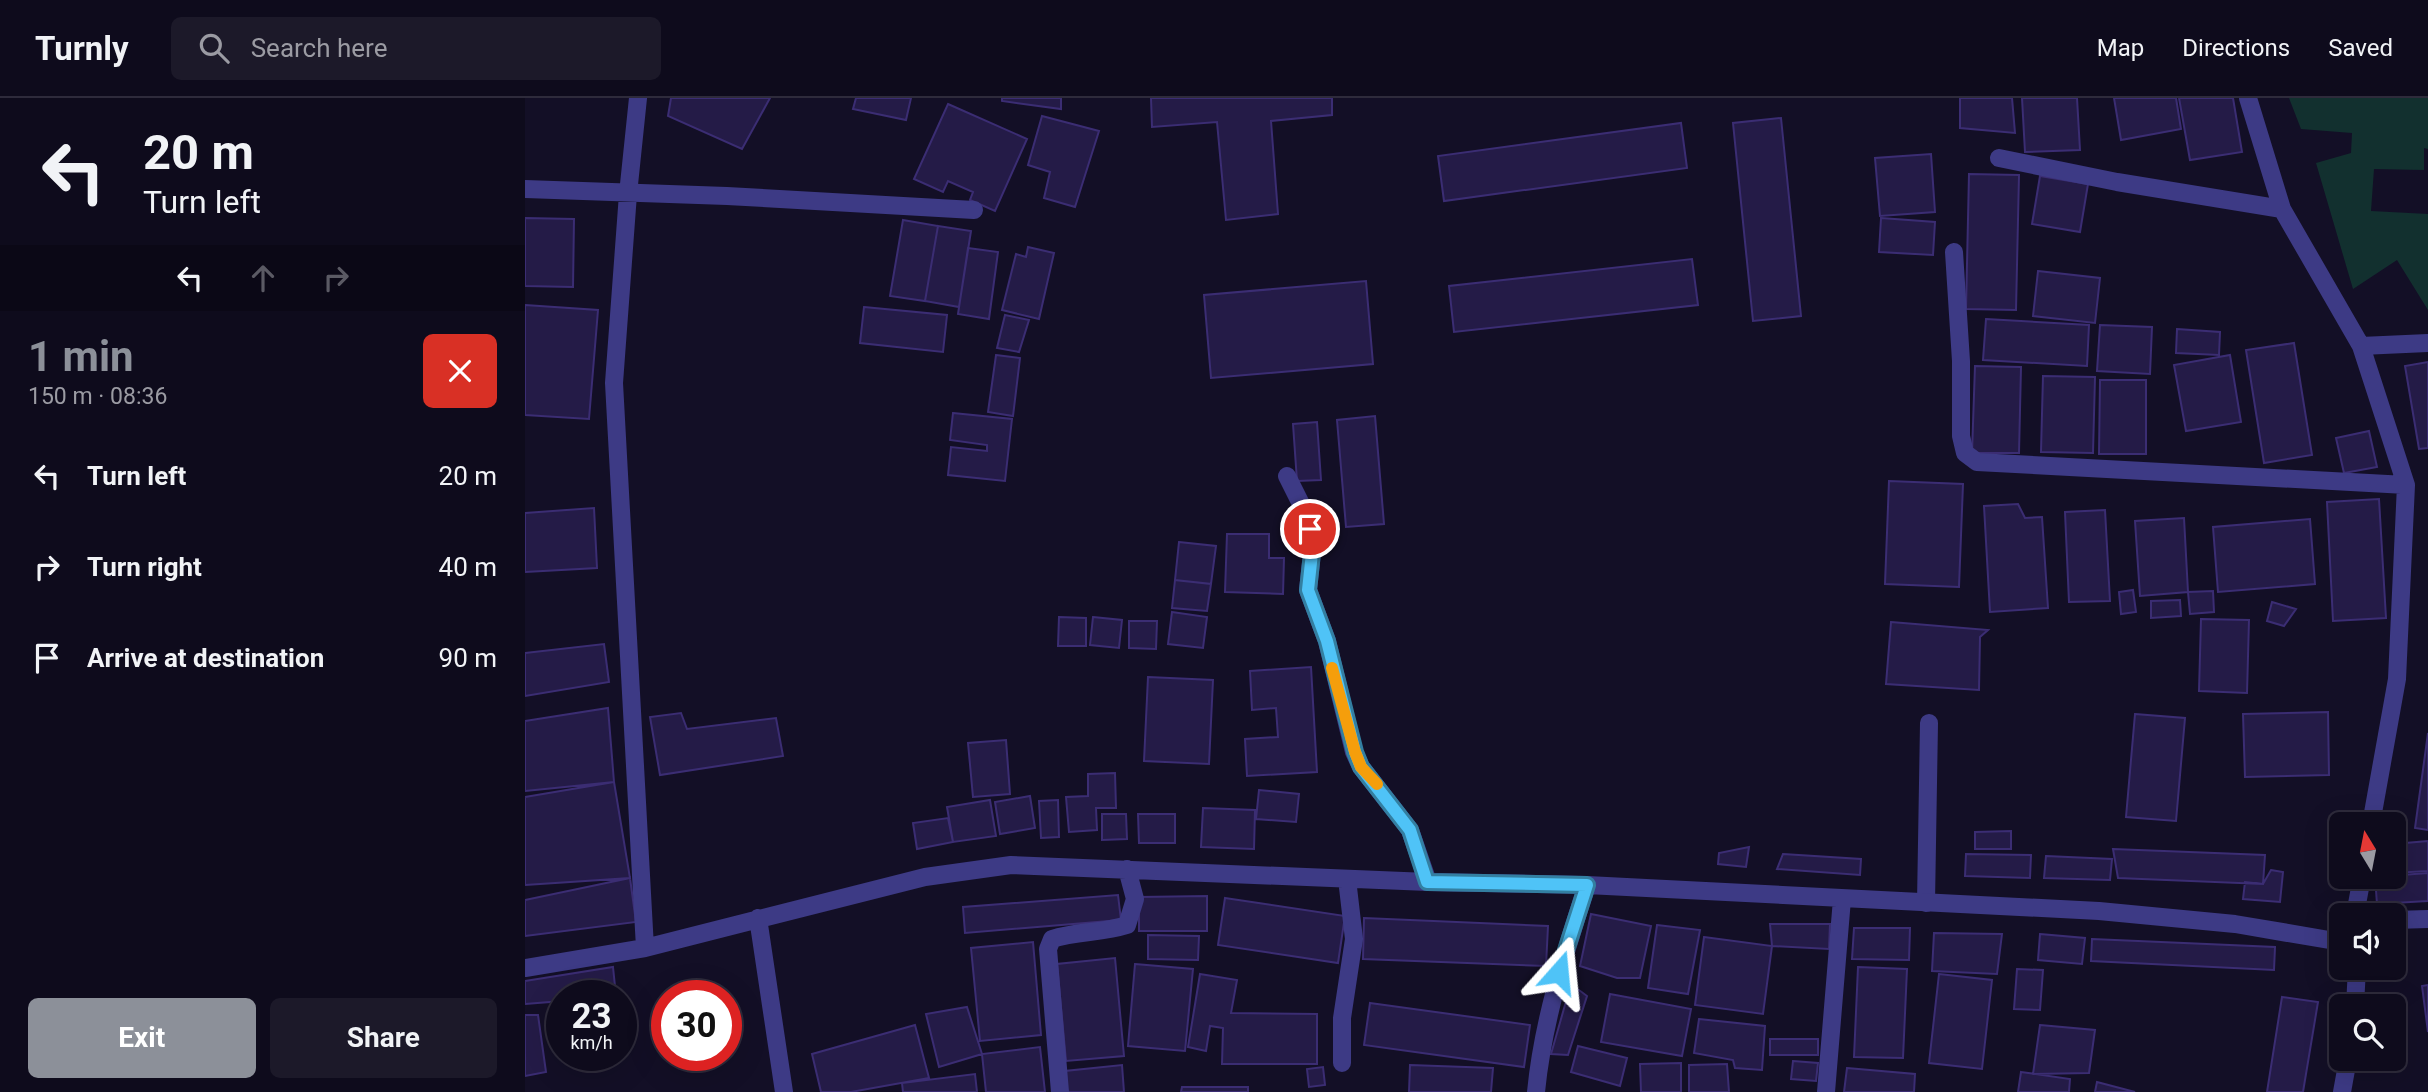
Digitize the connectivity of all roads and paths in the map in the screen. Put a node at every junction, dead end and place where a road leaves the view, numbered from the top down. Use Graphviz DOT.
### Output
graph roads {
  1 [pos="638,98"];
  2 [pos="2248,98"];
  3 [pos="1999,158"];
  4 [pos="525,189"];
  5 [pos="628,194"];
  6 [pos="974,209"];
  7 [pos="2282,209"];
  8 [pos="1954,252"];
  9 [pos="2428,343"];
  10 [pos="2361,346"];
  11 [pos="1287,475"];
  12 [pos="2406,485"];
  13 [pos="1929,723"];
  14 [pos="2373,812"];
  15 [pos="1127,869"];
  16 [pos="1347,879"];
  17 [pos="1427,882"];
  18 [pos="1587,885"];
  19 [pos="1842,899"];
  20 [pos="1926,902"];
  21 [pos="758,918"];
  22 [pos="2428,919"];
  23 [pos="2406,920"];
  24 [pos="2329,940"];
  25 [pos="645,948"];
  26 [pos="525,968"];
  27 [pos="1342,1063"];
  28 [pos="2346,1071"];
  29 [pos="783,1092"];
  30 [pos="1060,1092"];
  31 [pos="1536,1092"];
  32 [pos="1826,1092"];
  33 [pos="2342,1092"];
  1 -- 5 [label="street"];
  2 -- 7 [label="street"];
  3 -- 7 [label="street"];
  4 -- 5 [label="street"];
  5 -- 6 [label="street"];
  5 -- 25 [label="street"];
  7 -- 10 [label="street"];
  8 -- 12 [label="street"];
  9 -- 10 [label="street"];
  10 -- 12 [label="street"];
  11 -- 17 [label="street"];
  12 -- 14 [label="street"];
  13 -- 20 [label="street"];
  15 -- 16 [label="street"];
  15 -- 21 [label="street"];
  15 -- 30 [label="street"];
  16 -- 17 [label="street"];
  16 -- 27 [label="street"];
  17 -- 18 [label="street"];
  18 -- 19 [label="street"];
  18 -- 31 [label="street"];
  19 -- 20 [label="street"];
  19 -- 32 [label="street"];
  20 -- 24 [label="street"];
  21 -- 25 [label="street"];
  21 -- 29 [label="street"];
  22 -- 23 [label="street"];
  25 -- 26 [label="street"];
  28 -- 33 [label="street"];
}
